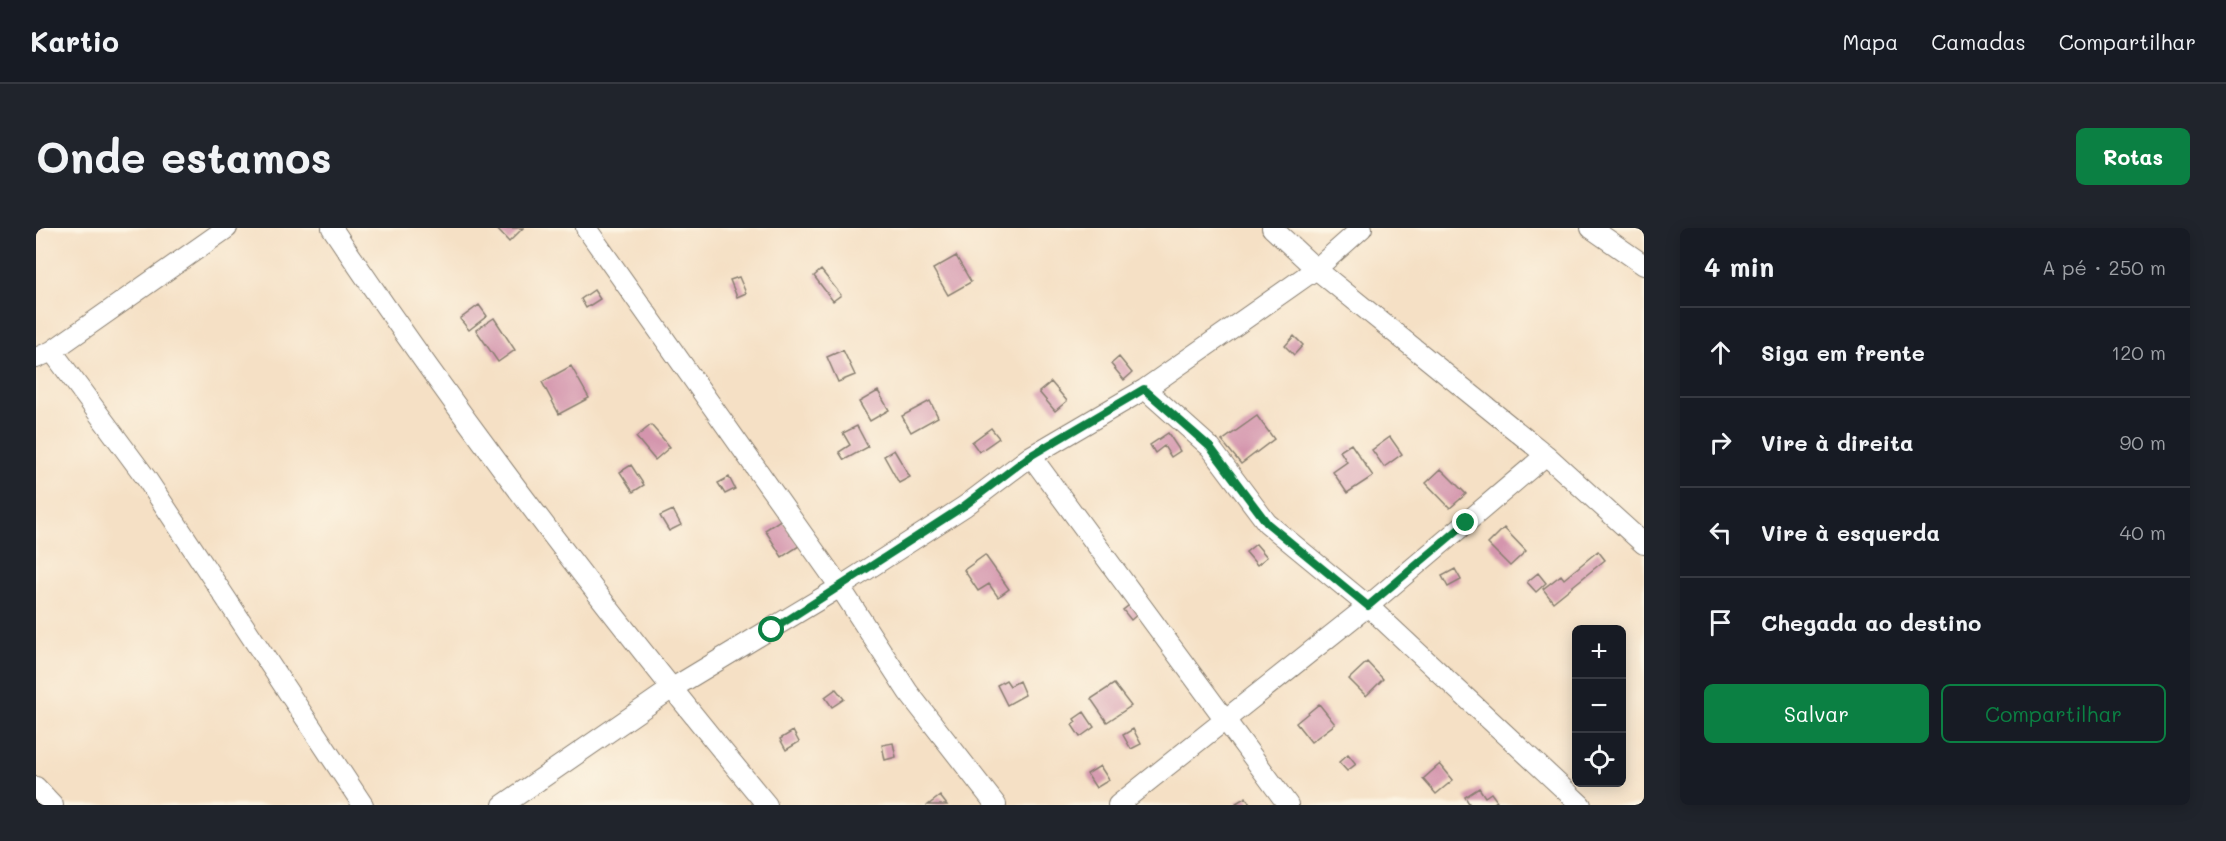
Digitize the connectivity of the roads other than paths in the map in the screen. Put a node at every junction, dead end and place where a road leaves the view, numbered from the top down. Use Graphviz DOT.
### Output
graph roads {
  1 [pos="227,228"];
  2 [pos="332,228"];
  3 [pos="586,228"];
  4 [pos="1272,228"];
  5 [pos="1362,228"];
  6 [pos="1591,228"];
  7 [pos="1644,265"];
  8 [pos="1316,269"];
  9 [pos="44,355"];
  10 [pos="1144,389"];
  11 [pos="1546,454"];
  12 [pos="1030,456"];
  13 [pos="1644,544"];
  14 [pos="840,587"];
  15 [pos="1368,606"];
  16 [pos="671,689"];
  17 [pos="1224,721"];
  18 [pos="36,787"];
  19 [pos="53,805"];
  20 [pos="363,805"];
  21 [pos="502,805"];
  22 [pos="767,805"];
  23 [pos="996,805"];
  24 [pos="1118,805"];
  25 [pos="1288,805"];
  26 [pos="1581,805"];
  1 -- 9 [label="street"];
  2 -- 16 [label="street"];
  3 -- 14 [label="street"];
  4 -- 8 [label="street"];
  5 -- 8 [label="street"];
  6 -- 7 [label="street"];
  8 -- 10 [label="street"];
  8 -- 11 [label="street"];
  9 -- 20 [label="street"];
  10 -- 12 [label="street"];
  10 -- 15 [label="street"];
  11 -- 13 [label="street"];
  11 -- 15 [label="street"];
  12 -- 14 [label="street"];
  12 -- 17 [label="street"];
  14 -- 16 [label="street"];
  14 -- 23 [label="street"];
  15 -- 17 [label="street"];
  15 -- 26 [label="street"];
  16 -- 21 [label="street"];
  16 -- 22 [label="street"];
  17 -- 24 [label="street"];
  17 -- 25 [label="street"];
  18 -- 19 [label="street"];
}
